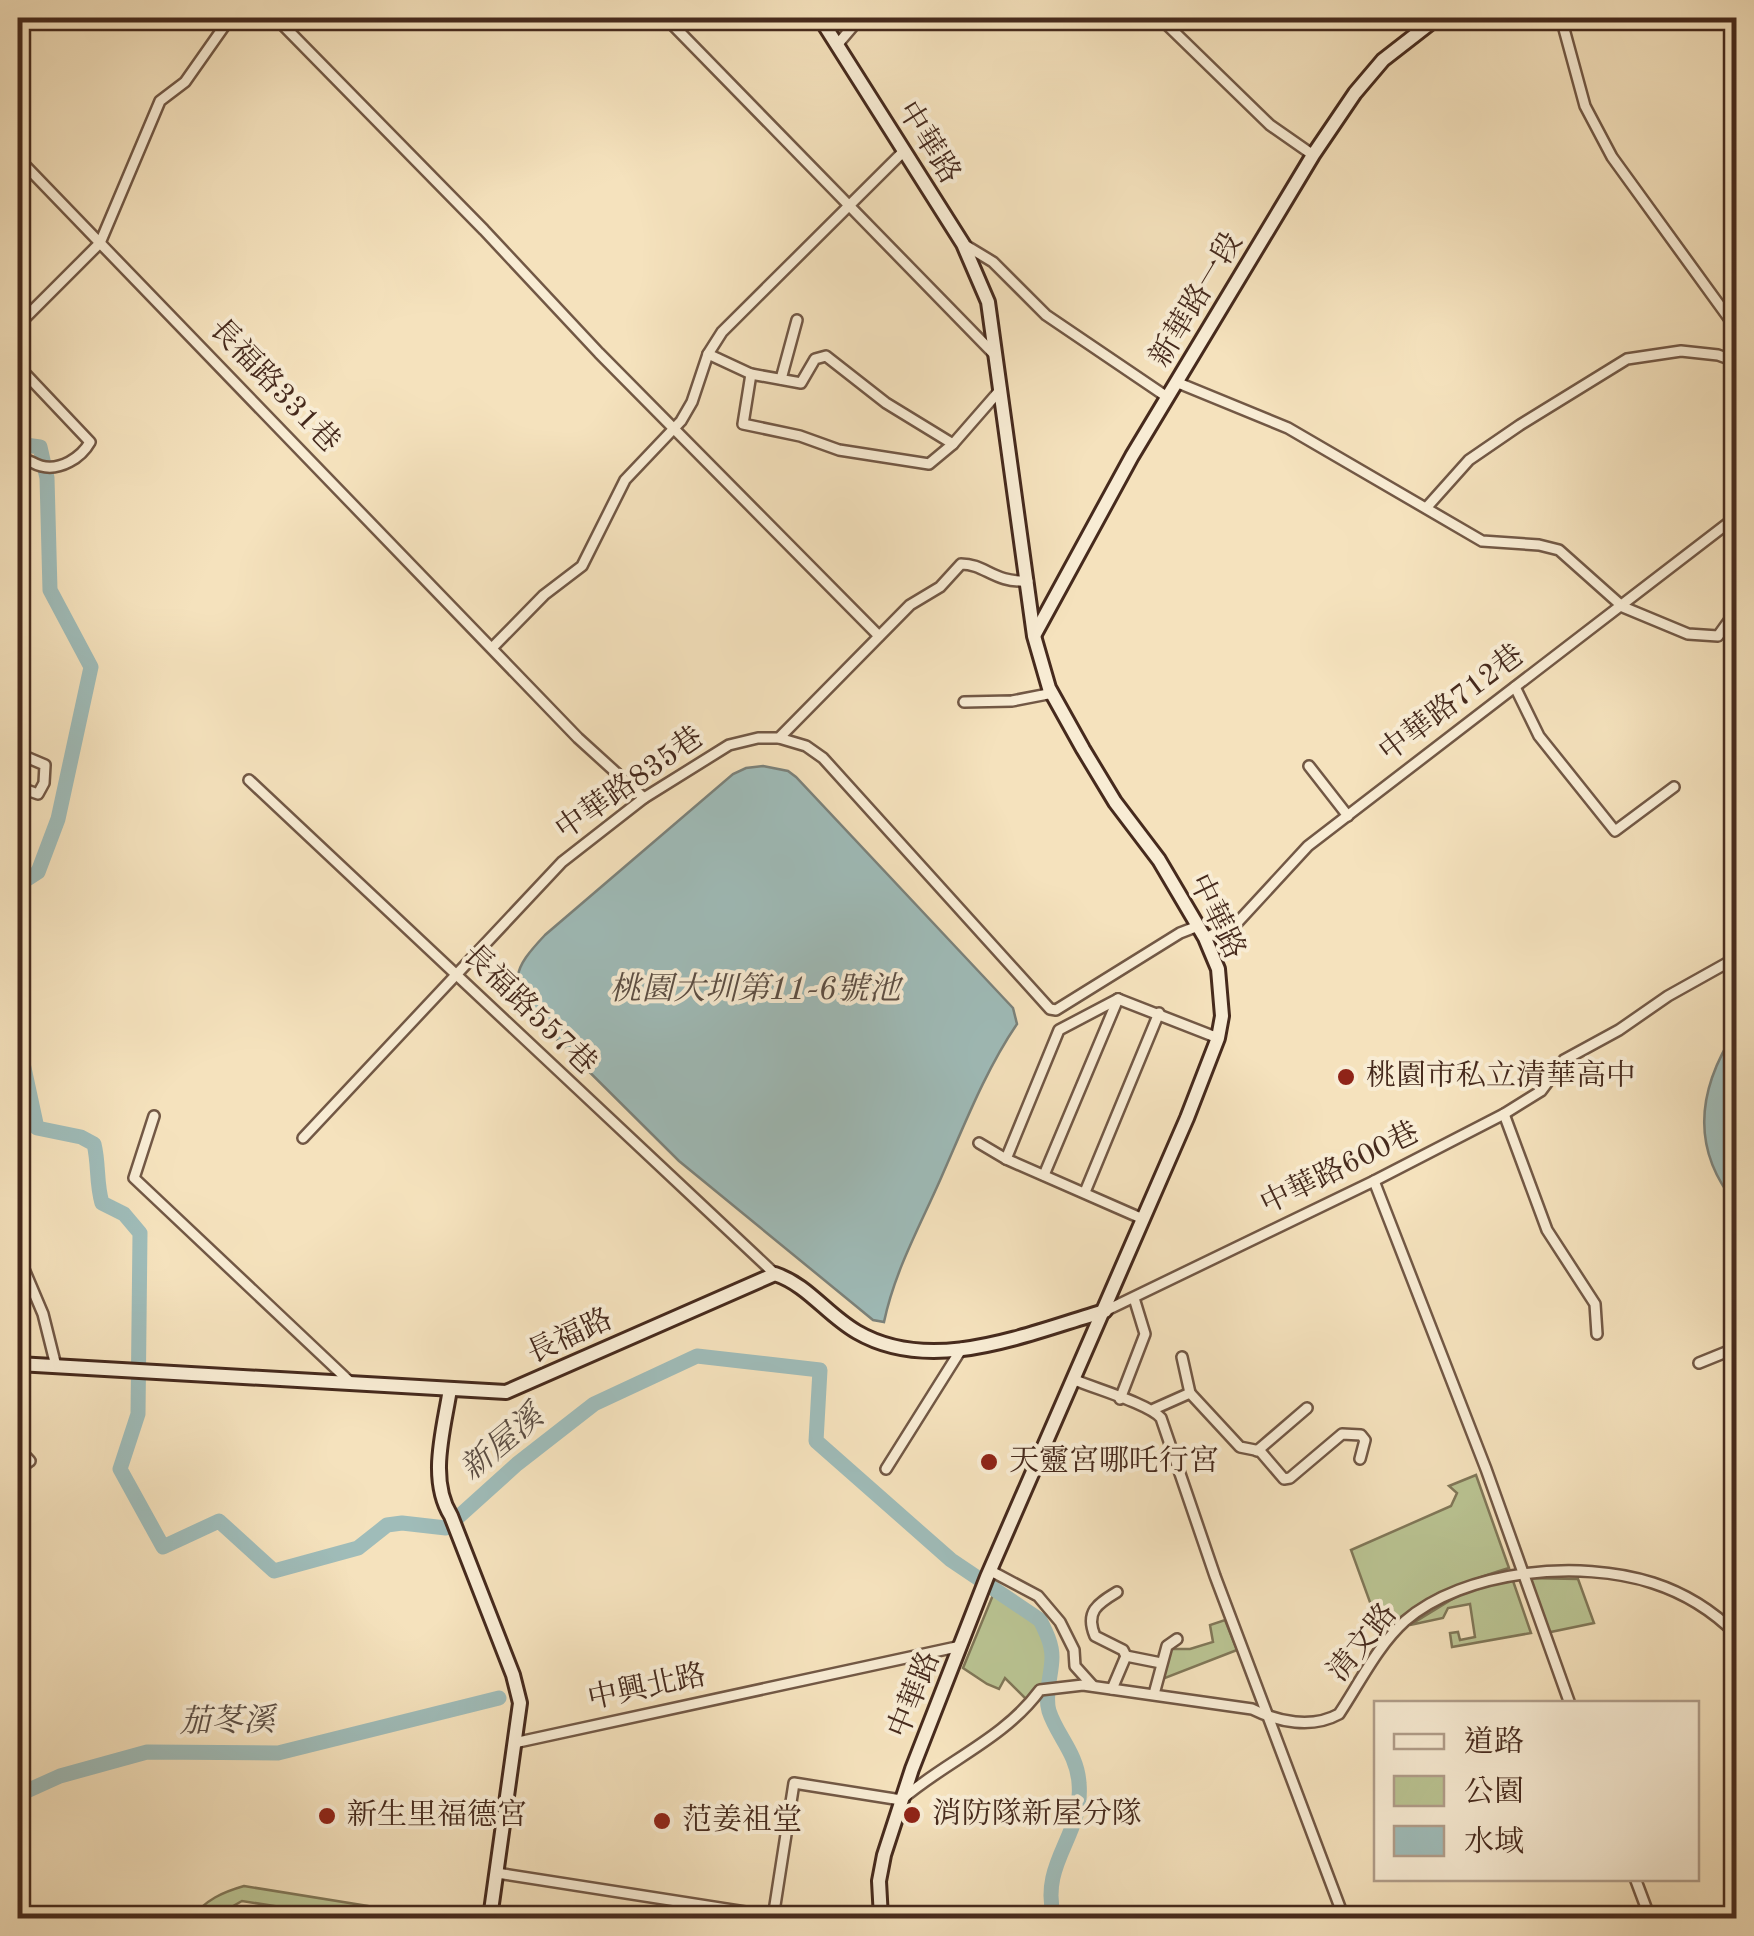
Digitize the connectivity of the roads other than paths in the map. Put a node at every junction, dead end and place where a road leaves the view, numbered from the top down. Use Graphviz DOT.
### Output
graph roads {
  1 [pos="230,18"];
  2 [pos="276,18"];
  3 [pos="666,18"];
  4 [pos="820,18"];
  5 [pos="860,18"];
  6 [pos="1160,18"];
  7 [pos="1436,18"];
  8 [pos="1561,18"];
  9 [pos="837,45"];
  10 [pos="904,152"];
  11 [pos="1314,155"];
  12 [pos="18,158"];
  13 [pos="850,206"];
  14 [pos="100,243"];
  15 [pos="963,244"];
  16 [pos="797,320"];
  17 [pos="18,325"];
  18 [pos="1736,328"];
  19 [pos="708,354"];
  20 [pos="996,356"];
  21 [pos="18,366"];
  22 [pos="1736,367"];
  23 [pos="751,374"];
  24 [pos="781,379"];
  25 [pos="1176,382"];
  26 [pos="1001,389"];
  27 [pos="1167,397"];
  28 [pos="674,428"];
  29 [pos="953,444"];
  30 [pos="18,459"];
  31 [pos="1427,507"];
  32 [pos="1736,517"];
  33 [pos="1028,581"];
  34 [pos="1623,607"];
  35 [pos="1736,611"];
  36 [pos="879,636"];
  37 [pos="1034,636"];
  38 [pos="493,646"];
  39 [pos="1516,687"];
  40 [pos="1053,694"];
  41 [pos="964,702"];
  42 [pos="779,738"];
  43 [pos="26,757"];
  44 [pos="1309,766"];
  45 [pos="249,780"];
  46 [pos="18,787"];
  47 [pos="1674,787"];
  48 [pos="644,798"];
  49 [pos="1348,816"];
  50 [pos="1202,932"];
  51 [pos="1736,958"];
  52 [pos="456,974"];
  53 [pos="1118,999"];
  54 [pos="1159,1013"];
  55 [pos="1218,1038"];
  56 [pos="1504,1114"];
  57 [pos="154,1116"];
  58 [pos="303,1138"];
  59 [pos="979,1143"];
  60 [pos="1006,1159"];
  61 [pos="1044,1175"];
  62 [pos="1374,1182"];
  63 [pos="1085,1192"];
  64 [pos="1144,1219"];
  65 [pos="18,1254"];
  66 [pos="775,1274"];
  67 [pos="1134,1298"];
  68 [pos="1105,1311"];
  69 [pos="1596,1334"];
  70 [pos="962,1348"];
  71 [pos="1736,1348"];
  72 [pos="1182,1358"];
  73 [pos="1699,1363"];
  74 [pos="18,1364"];
  75 [pos="56,1366"];
  76 [pos="1074,1380"];
  77 [pos="349,1381"];
  78 [pos="450,1389"];
  79 [pos="1190,1393"];
  80 [pos="1120,1399"];
  81 [pos="1307,1408"];
  82 [pos="1154,1409"];
  83 [pos="18,1448"];
  84 [pos="1257,1451"];
  85 [pos="1360,1459"];
  86 [pos="886,1469"];
  87 [pos="18,1470"];
  88 [pos="1524,1574"];
  89 [pos="987,1579"];
  90 [pos="1117,1592"];
  91 [pos="1736,1634"];
  92 [pos="1177,1638"];
  93 [pos="963,1645"];
  94 [pos="1126,1656"];
  95 [pos="1161,1664"];
  96 [pos="1094,1687"];
  97 [pos="1112,1689"];
  98 [pos="1154,1694"];
  99 [pos="1569,1701"];
  100 [pos="1270,1718"];
  101 [pos="514,1744"];
  102 [pos="901,1800"];
  103 [pos="497,1873"];
  104 [pos="1636,1881"];
  105 [pos="674,1903"];
  106 [pos="490,1918"];
  107 [pos="672,1918"];
  108 [pos="777,1918"];
  109 [pos="881,1918"];
  110 [pos="1344,1918"];
  111 [pos="1650,1918"];
  1 -- 14 [label="street"];
  2 -- 28 [label="street"];
  3 -- 13 [label="street"];
  4 -- 9 [label="street, 中華路"];
  5 -- 9 [label="street"];
  6 -- 11 [label="street"];
  7 -- 11 [label="street, 新華路一段"];
  8 -- 18 [label="street"];
  9 -- 10 [label="street, 中華路"];
  10 -- 13 [label="street"];
  10 -- 15 [label="street, 中華路"];
  11 -- 25 [label="street, 新華路一段"];
  12 -- 14 [label="street, 長福路331巷"];
  13 -- 19 [label="street"];
  13 -- 20 [label="street"];
  14 -- 17 [label="street"];
  14 -- 38 [label="street, 長福路331巷"];
  15 -- 20 [label="street, 中華路"];
  15 -- 27 [label="street"];
  16 -- 24 [label="street"];
  19 -- 23 [label="street"];
  19 -- 28 [label="street"];
  20 -- 26 [label="street, 中華路"];
  21 -- 30 [label="street"];
  22 -- 31 [label="street"];
  23 -- 24 [label="street"];
  23 -- 29 [label="street"];
  24 -- 29 [label="street"];
  25 -- 27 [label="street, 新華路一段"];
  25 -- 31 [label="street"];
  26 -- 29 [label="street"];
  26 -- 33 [label="street, 中華路"];
  27 -- 37 [label="street, 新華路一段"];
  28 -- 36 [label="street"];
  28 -- 38 [label="street"];
  31 -- 34 [label="street"];
  32 -- 34 [label="street, 中華路712巷"];
  33 -- 36 [label="street"];
  33 -- 37 [label="street, 中華路"];
  34 -- 35 [label="street"];
  34 -- 39 [label="street, 中華路712巷"];
  36 -- 42 [label="street"];
  37 -- 40 [label="street, 中華路"];
  38 -- 48 [label="street, 長福路331巷"];
  39 -- 47 [label="street"];
  39 -- 49 [label="street, 中華路712巷"];
  40 -- 41 [label="street"];
  40 -- 50 [label="street, 中華路"];
  42 -- 48 [label="street, 中華路835巷"];
  42 -- 50 [label="street, 中華路712巷"];
  43 -- 46 [label="street"];
  44 -- 49 [label="street"];
  45 -- 52 [label="street, 長福路557巷"];
  48 -- 52 [label="street, 中華路835巷"];
  49 -- 50 [label="street, 中華路712巷"];
  50 -- 55 [label="street, 中華路"];
  51 -- 56 [label="street, 中華路600巷"];
  52 -- 58 [label="street, 中華路835巷"];
  52 -- 66 [label="street, 長福路557巷"];
  53 -- 54 [label="street"];
  53 -- 60 [label="street"];
  53 -- 61 [label="street"];
  54 -- 55 [label="street"];
  54 -- 63 [label="street"];
  55 -- 64 [label="street, 中華路"];
  56 -- 62 [label="street, 中華路600巷"];
  56 -- 69 [label="street"];
  57 -- 77 [label="street"];
  59 -- 60 [label="street"];
  60 -- 61 [label="street"];
  61 -- 63 [label="street"];
  62 -- 67 [label="street, 中華路600巷"];
  62 -- 88 [label="street"];
  63 -- 64 [label="street"];
  64 -- 68 [label="street, 中華路"];
  65 -- 75 [label="street"];
  66 -- 70 [label="street"];
  66 -- 78 [label="street, 長福路"];
  67 -- 68 [label="street, 中華路600巷"];
  67 -- 80 [label="street"];
  68 -- 70 [label="street"];
  68 -- 76 [label="street, 中華路"];
  70 -- 86 [label="street"];
  71 -- 73 [label="street"];
  72 -- 79 [label="street"];
  74 -- 75 [label="street, 長福路"];
  75 -- 77 [label="street, 長福路"];
  76 -- 80 [label="street"];
  76 -- 89 [label="street, 中華路"];
  77 -- 78 [label="street, 長福路"];
  78 -- 101 [label="street"];
  79 -- 82 [label="street"];
  79 -- 84 [label="street"];
  80 -- 82 [label="street"];
  81 -- 84 [label="street"];
  82 -- 100 [label="street"];
  83 -- 87 [label="street"];
  84 -- 85 [label="street"];
  88 -- 91 [label="street, 清文路"];
  88 -- 99 [label="street"];
  88 -- 100 [label="street, 清文路"];
  89 -- 93 [label="street, 中華路"];
  89 -- 96 [label="street"];
  90 -- 94 [label="street"];
  92 -- 95 [label="street"];
  93 -- 101 [label="street, 中興北路"];
  93 -- 102 [label="street, 中華路"];
  94 -- 95 [label="street"];
  94 -- 97 [label="street"];
  95 -- 98 [label="street"];
  96 -- 97 [label="street, 清文路"];
  96 -- 102 [label="street, 清文路"];
  97 -- 98 [label="street, 清文路"];
  98 -- 100 [label="street, 清文路"];
  100 -- 110 [label="street"];
  101 -- 103 [label="street"];
  102 -- 108 [label="street"];
  102 -- 109 [label="street, 中華路"];
  103 -- 105 [label="street"];
  103 -- 106 [label="street"];
  104 -- 111 [label="street"];
  105 -- 107 [label="street"];
  105 -- 108 [label="street"];
}
